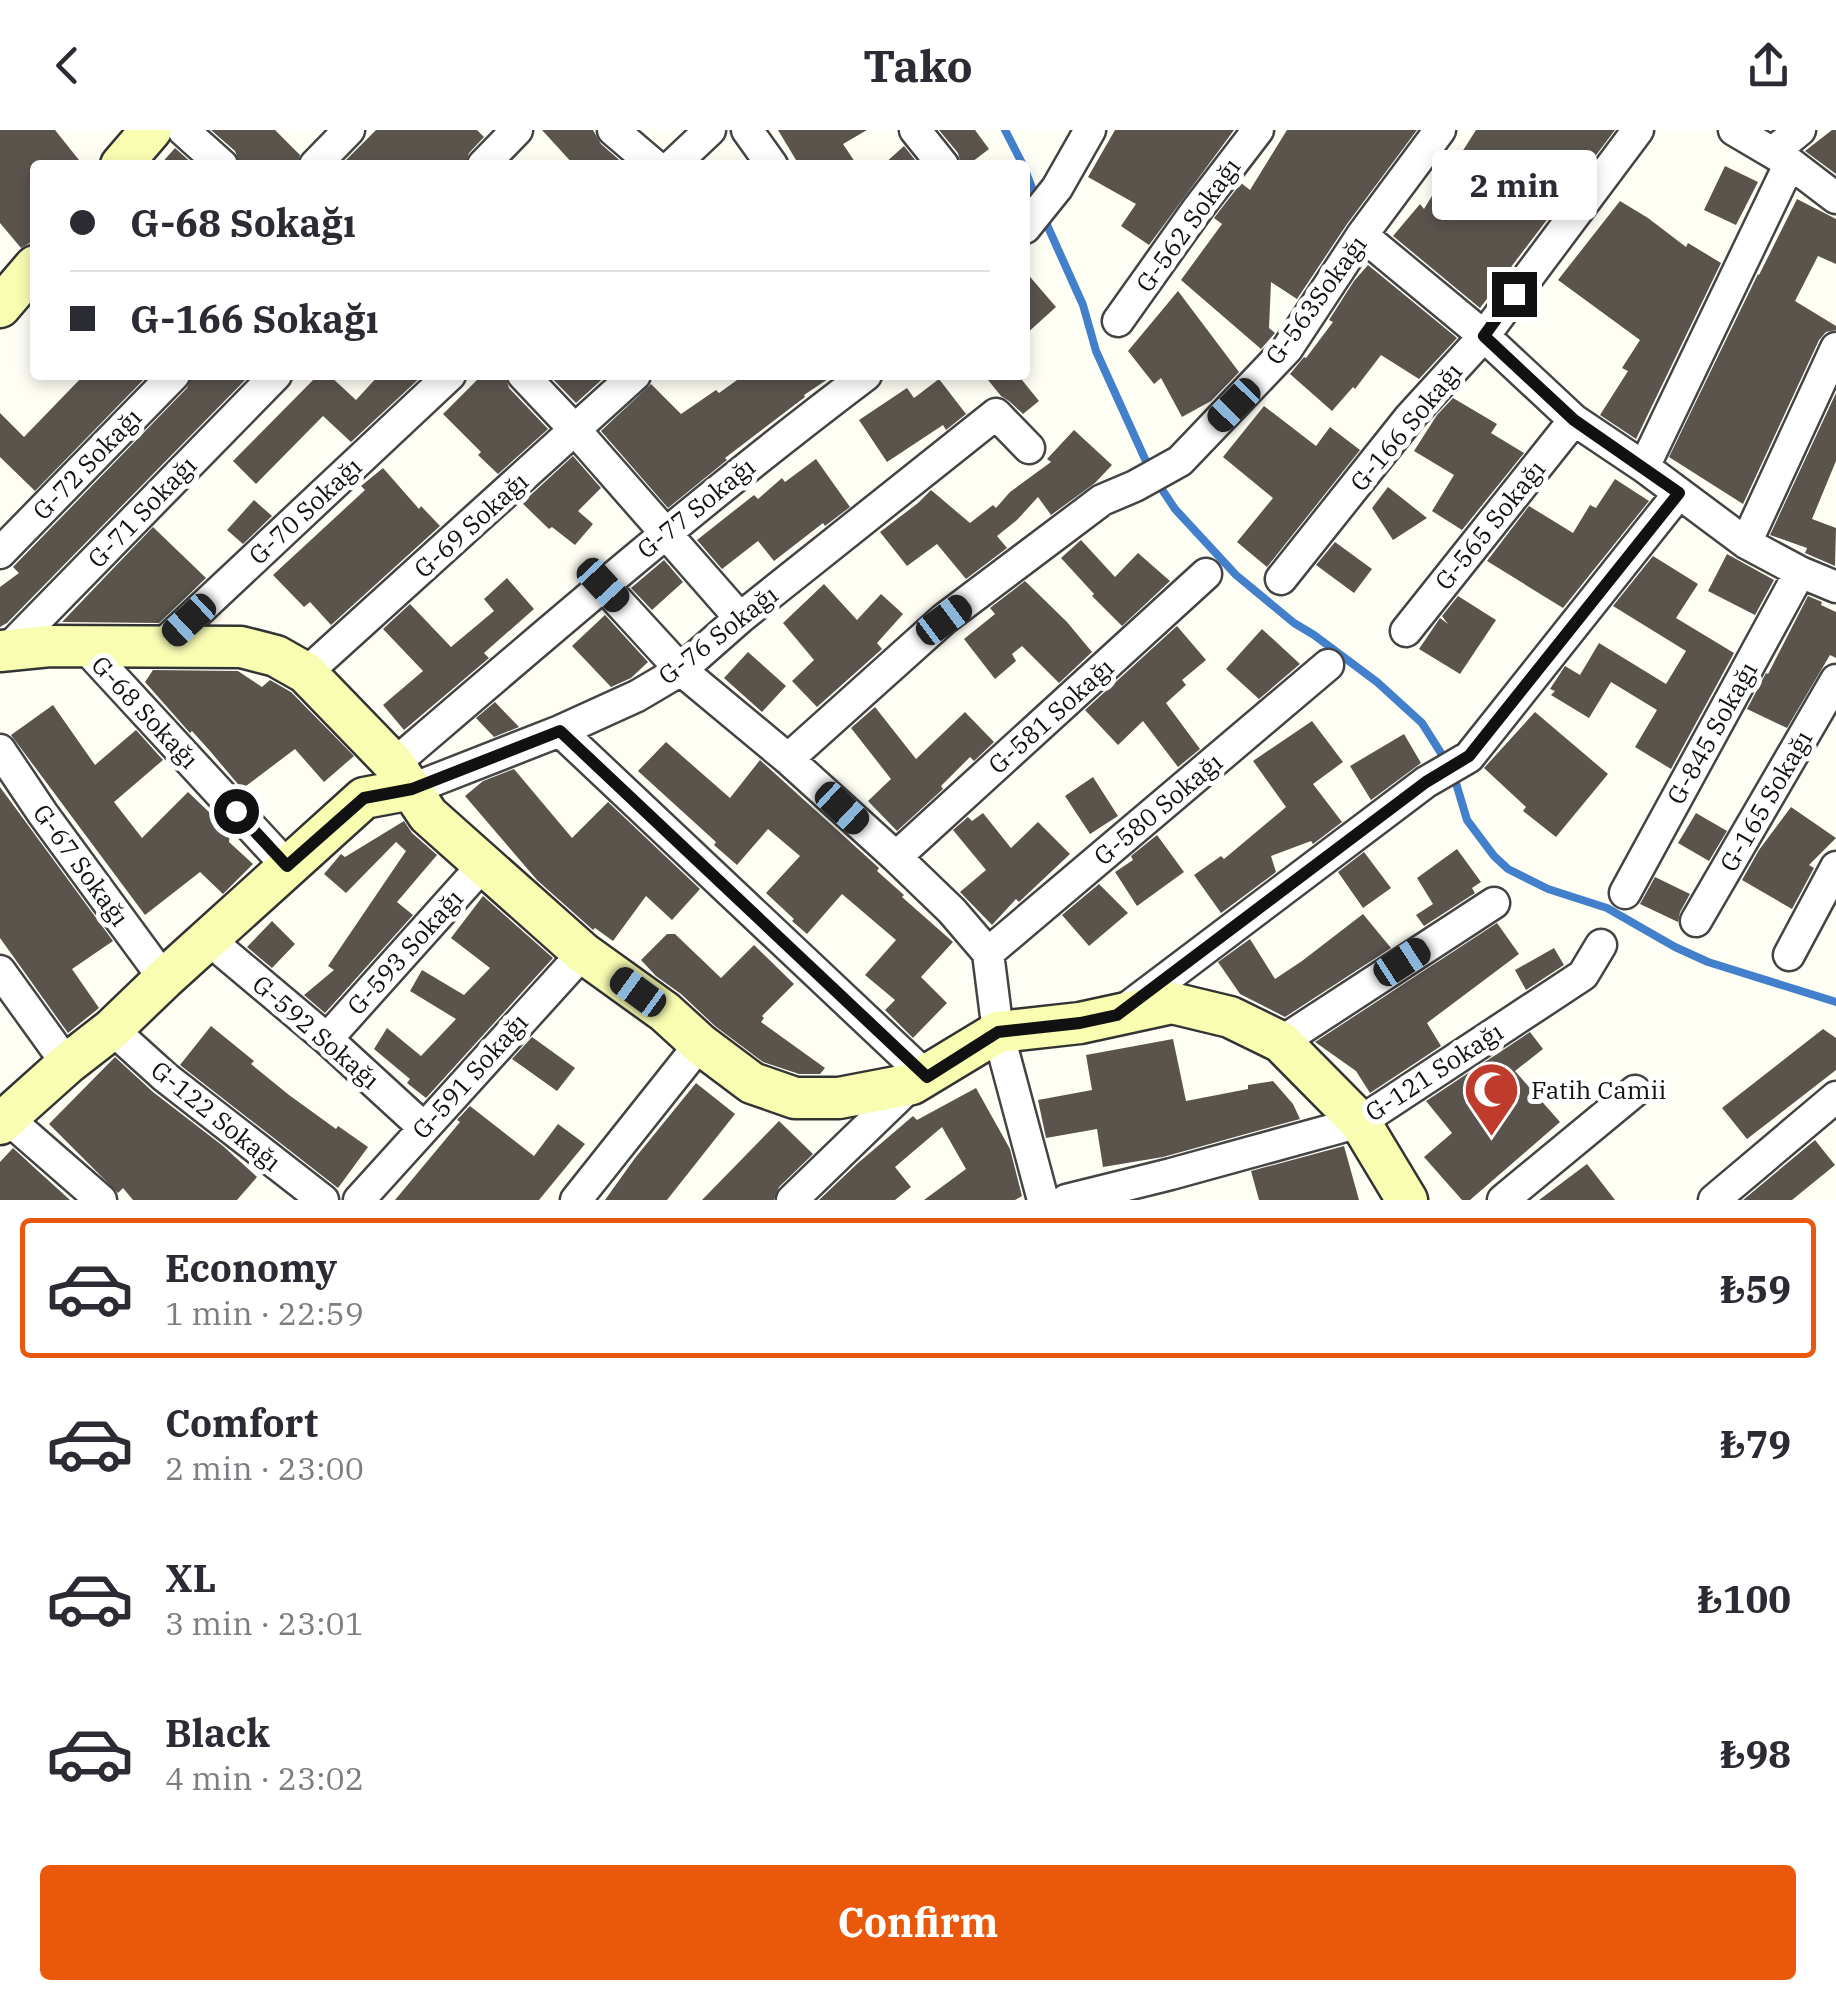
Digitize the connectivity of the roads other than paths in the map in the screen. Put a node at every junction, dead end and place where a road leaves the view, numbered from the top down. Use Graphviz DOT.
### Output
graph roads {
  1 [pos="183,130"];
  2 [pos="349,130"];
  3 [pos="517,130"];
  4 [pos="613,130"];
  5 [pos="710,130"];
  6 [pos="747,130"];
  7 [pos="915,130"];
  8 [pos="1090,130"];
  9 [pos="1258,130"];
  10 [pos="1440,130"];
  11 [pos="1638,130"];
  12 [pos="1734,130"];
  13 [pos="1800,130"];
  14 [pos="1781,158"];
  15 [pos="216,160"];
  16 [pos="320,160"];
  17 [pos="487,160"];
  18 [pos="648,160"];
  19 [pos="678,160"];
  20 [pos="768,160"];
  21 [pos="939,160"];
  22 [pos="1836,198"];
  23 [pos="1030,222"];
  24 [pos="1362,235"];
  25 [pos="1118,321"];
  26 [pos="1484,336"];
  27 [pos="1836,348"];
  28 [pos="169,380"];
  29 [pos="271,380"];
  30 [pos="445,380"];
  31 [pos="528,380"];
  32 [pos="630,380"];
  33 [pos="859,380"];
  34 [pos="1574,420"];
  35 [pos="576,430"];
  36 [pos="1029,448"];
  37 [pos="1644,466"];
  38 [pos="1679,493"];
  39 [pos="666,532"];
  40 [pos="1746,543"];
  41 [pos="0,553"];
  42 [pos="1800,572"];
  43 [pos="1206,574"];
  44 [pos="1281,579"];
  45 [pos="603,585"];
  46 [pos="1836,587"];
  47 [pos="740,618"];
  48 [pos="1406,631"];
  49 [pos="85,646"];
  50 [pos="160,647"];
  51 [pos="4,650"];
  52 [pos="1328,665"];
  53 [pos="681,670"];
  54 [pos="306,673"];
  55 [pos="1836,680"];
  56 [pos="560,731"];
  57 [pos="0,750"];
  58 [pos="788,759"];
  59 [pos="403,776"];
  60 [pos="896,857"];
  61 [pos="483,865"];
  62 [pos="287,866"];
  63 [pos="1836,866"];
  64 [pos="1625,893"];
  65 [pos="1494,903"];
  66 [pos="1696,921"];
  67 [pos="208,940"];
  68 [pos="1601,944"];
  69 [pos="583,952"];
  70 [pos="988,952"];
  71 [pos="1789,955"];
  72 [pos="0,971"];
  73 [pos="164,979"];
  74 [pos="1117,1015"];
  75 [pos="112,1029"];
  76 [pos="998,1032"];
  77 [pos="328,1040"];
  78 [pos="1281,1042"];
  79 [pos="700,1044"];
  80 [pos="66,1064"];
  81 [pos="920,1080"];
  82 [pos="1635,1091"];
  83 [pos="1836,1097"];
  84 [pos="4,1121"];
  85 [pos="1360,1122"];
  86 [pos="423,1126"];
  87 [pos="102,1200"];
  88 [pos="323,1200"];
  89 [pos="358,1200"];
  90 [pos="576,1200"];
  91 [pos="792,1200"];
  92 [pos="1042,1200"];
  93 [pos="1066,1200"];
  94 [pos="1407,1200"];
  95 [pos="1503,1200"];
  96 [pos="1714,1200"];
  1 -- 15 [label="street"];
  2 -- 16 [label="street"];
  3 -- 17 [label="street"];
  4 -- 18 [label="street"];
  5 -- 19 [label="street"];
  6 -- 20 [label="street"];
  7 -- 21 [label="street"];
  8 -- 23 [label="street"];
  9 -- 25 [label="street, G-562 Sokağı"];
  10 -- 24 [label="street, G-563Sokağı"];
  11 -- 26 [label="street, G-166 Sokağı"];
  12 -- 14 [label="street"];
  13 -- 14 [label="street"];
  14 -- 22 [label="street"];
  14 -- 37 [label="street"];
  24 -- 26 [label="street"];
  24 -- 58 [label="street, G-563Sokağı"];
  26 -- 34 [label="street"];
  26 -- 44 [label="street, G-166 Sokağı"];
  27 -- 40 [label="street"];
  28 -- 41 [label="street, G-72 Sokağı"];
  29 -- 51 [label="street, G-71 Sokağı"];
  30 -- 50 [label="street, G-70 Sokağı"];
  31 -- 35 [label="street"];
  32 -- 35 [label="street, G-69 Sokağı"];
  33 -- 39 [label="street, G-77 Sokağı"];
  34 -- 37 [label="street"];
  34 -- 48 [label="street, G-565 Sokağı"];
  35 -- 39 [label="street"];
  35 -- 54 [label="street, G-69 Sokağı"];
  36 -- 47 [label="street, G-76 Sokağı"];
  37 -- 38 [label="street"];
  38 -- 40 [label="street"];
  38 -- 74 [label="street"];
  39 -- 45 [label="street, G-77 Sokağı"];
  39 -- 47 [label="street"];
  40 -- 42 [label="street"];
  42 -- 46 [label="street"];
  42 -- 64 [label="street, G-845 Sokağı"];
  43 -- 60 [label="street, G-581 Sokağı"];
  45 -- 53 [label="street"];
  45 -- 59 [label="street, G-77 Sokağı"];
  47 -- 53 [label="street, G-76 Sokağı"];
  49 -- 50 [label="main road"];
  49 -- 51 [label="main road"];
  49 -- 62 [label="street, G-68 Sokağı"];
  50 -- 54 [label="main road"];
  52 -- 70 [label="street, G-580 Sokağı"];
  53 -- 56 [label="street, G-76 Sokağı"];
  53 -- 58 [label="street"];
  54 -- 59 [label="main road"];
  55 -- 66 [label="street, G-165 Sokağı"];
  56 -- 59 [label="street, G-76 Sokağı"];
  56 -- 81 [label="street"];
  57 -- 73 [label="street, G-67 Sokağı"];
  58 -- 60 [label="street"];
  59 -- 61 [label="main road"];
  59 -- 62 [label="main road, G-76 Sokağı"];
  60 -- 70 [label="street"];
  61 -- 69 [label="main road"];
  61 -- 77 [label="street, G-593 Sokağı"];
  62 -- 67 [label="main road, G-76 Sokağı"];
  63 -- 71 [label="street"];
  65 -- 78 [label="street"];
  67 -- 73 [label="main road, G-76 Sokağı"];
  67 -- 77 [label="street, G-592 Sokağı"];
  68 -- 85 [label="street, G-121 Sokağı"];
  69 -- 79 [label="main road"];
  69 -- 86 [label="street, G-591 Sokağı"];
  70 -- 76 [label="street"];
  72 -- 80 [label="street"];
  73 -- 75 [label="main road, G-76 Sokağı"];
  74 -- 76 [label="main road"];
  74 -- 78 [label="main road"];
  75 -- 80 [label="main road, G-76 Sokağı"];
  75 -- 88 [label="street, G-122 Sokağı"];
  76 -- 81 [label="main road"];
  76 -- 92 [label="street"];
  77 -- 86 [label="street, G-592 Sokağı"];
  78 -- 85 [label="main road"];
  79 -- 81 [label="main road"];
  79 -- 90 [label="street"];
  80 -- 84 [label="main road, G-76 Sokağı"];
  81 -- 91 [label="street"];
  82 -- 95 [label="street"];
  83 -- 96 [label="street"];
  84 -- 87 [label="street"];
  85 -- 93 [label="street, G-121 Sokağı"];
  85 -- 94 [label="main road"];
  86 -- 89 [label="street, G-591 Sokağı"];
}
